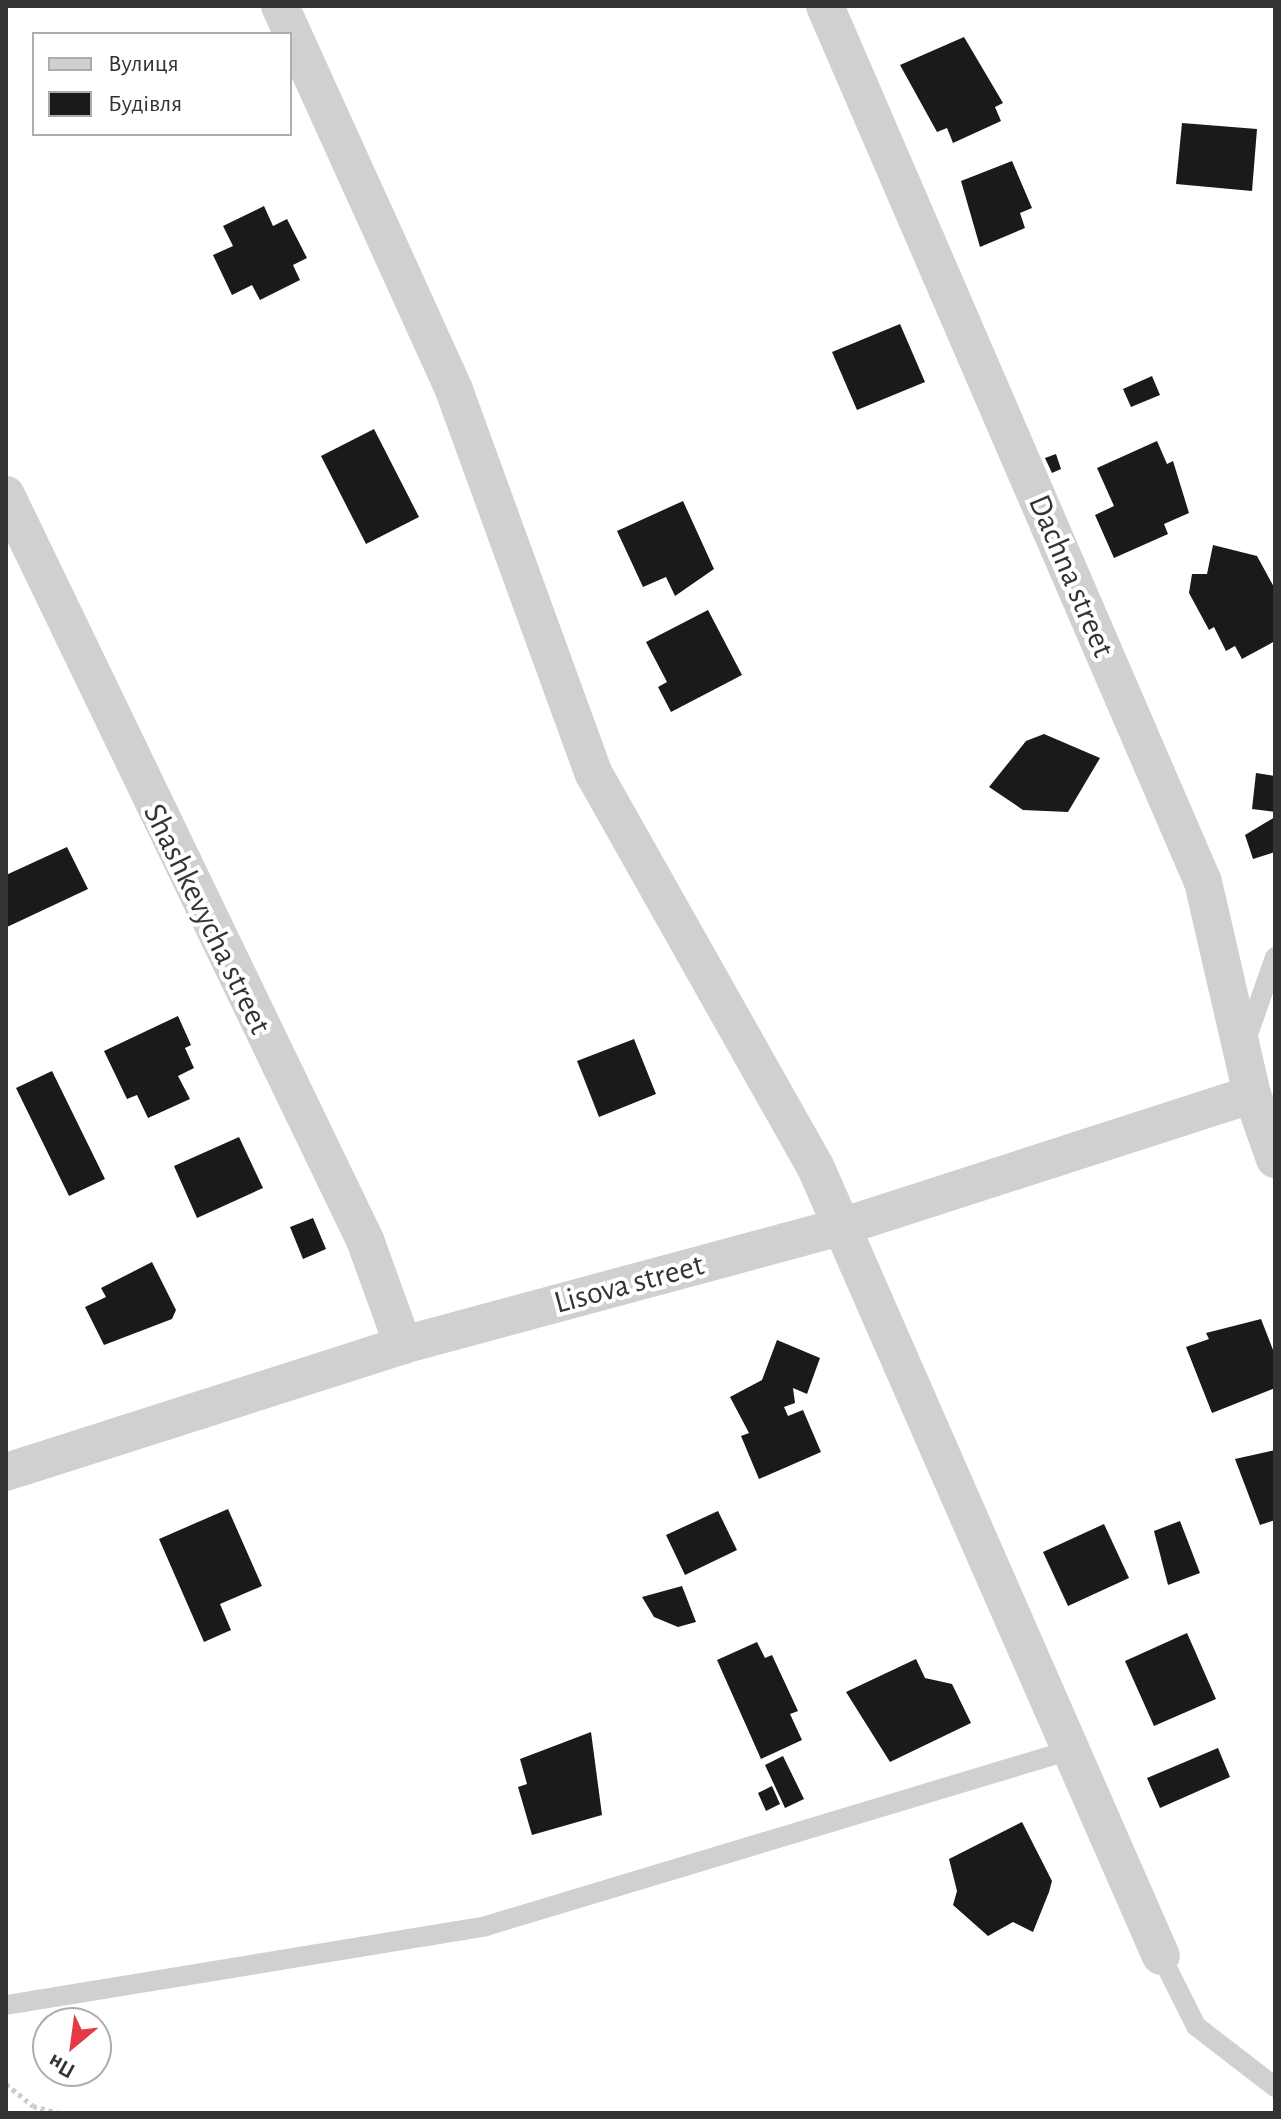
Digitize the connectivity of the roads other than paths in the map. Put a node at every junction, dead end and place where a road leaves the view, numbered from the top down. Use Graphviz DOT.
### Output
graph roads {
  1 [pos="280,6"];
  2 [pos="825,6"];
  3 [pos="292,32"];
  4 [pos="292,32"];
  5 [pos="6,495"];
  6 [pos="1275,957"];
  7 [pos="1242,1051"];
  8 [pos="1263,1088"];
  9 [pos="1275,1159"];
  10 [pos="838,1228"];
  11 [pos="403,1345"];
  12 [pos="6,1472"];
  13 [pos="1067,1751"];
  14 [pos="1161,1956"];
  15 [pos="6,2005"];
  16 [pos="1275,2087"];
  1 -- 4 [label="street"];
  2 -- 7 [label="street, Dachna street"];
  3 -- 10 [label="street"];
  5 -- 11 [label="street, Shashkevycha street"];
  6 -- 7 [label="lane"];
  7 -- 8 [label="street, Dachna street"];
  8 -- 9 [label="street, Dachna street"];
  8 -- 10 [label="street, Lisova street"];
  10 -- 11 [label="street, Lisova street"];
  10 -- 13 [label="street"];
  11 -- 12 [label="street, Lisova street"];
  13 -- 14 [label="street"];
  13 -- 15 [label="lane"];
  14 -- 16 [label="lane"];
}
